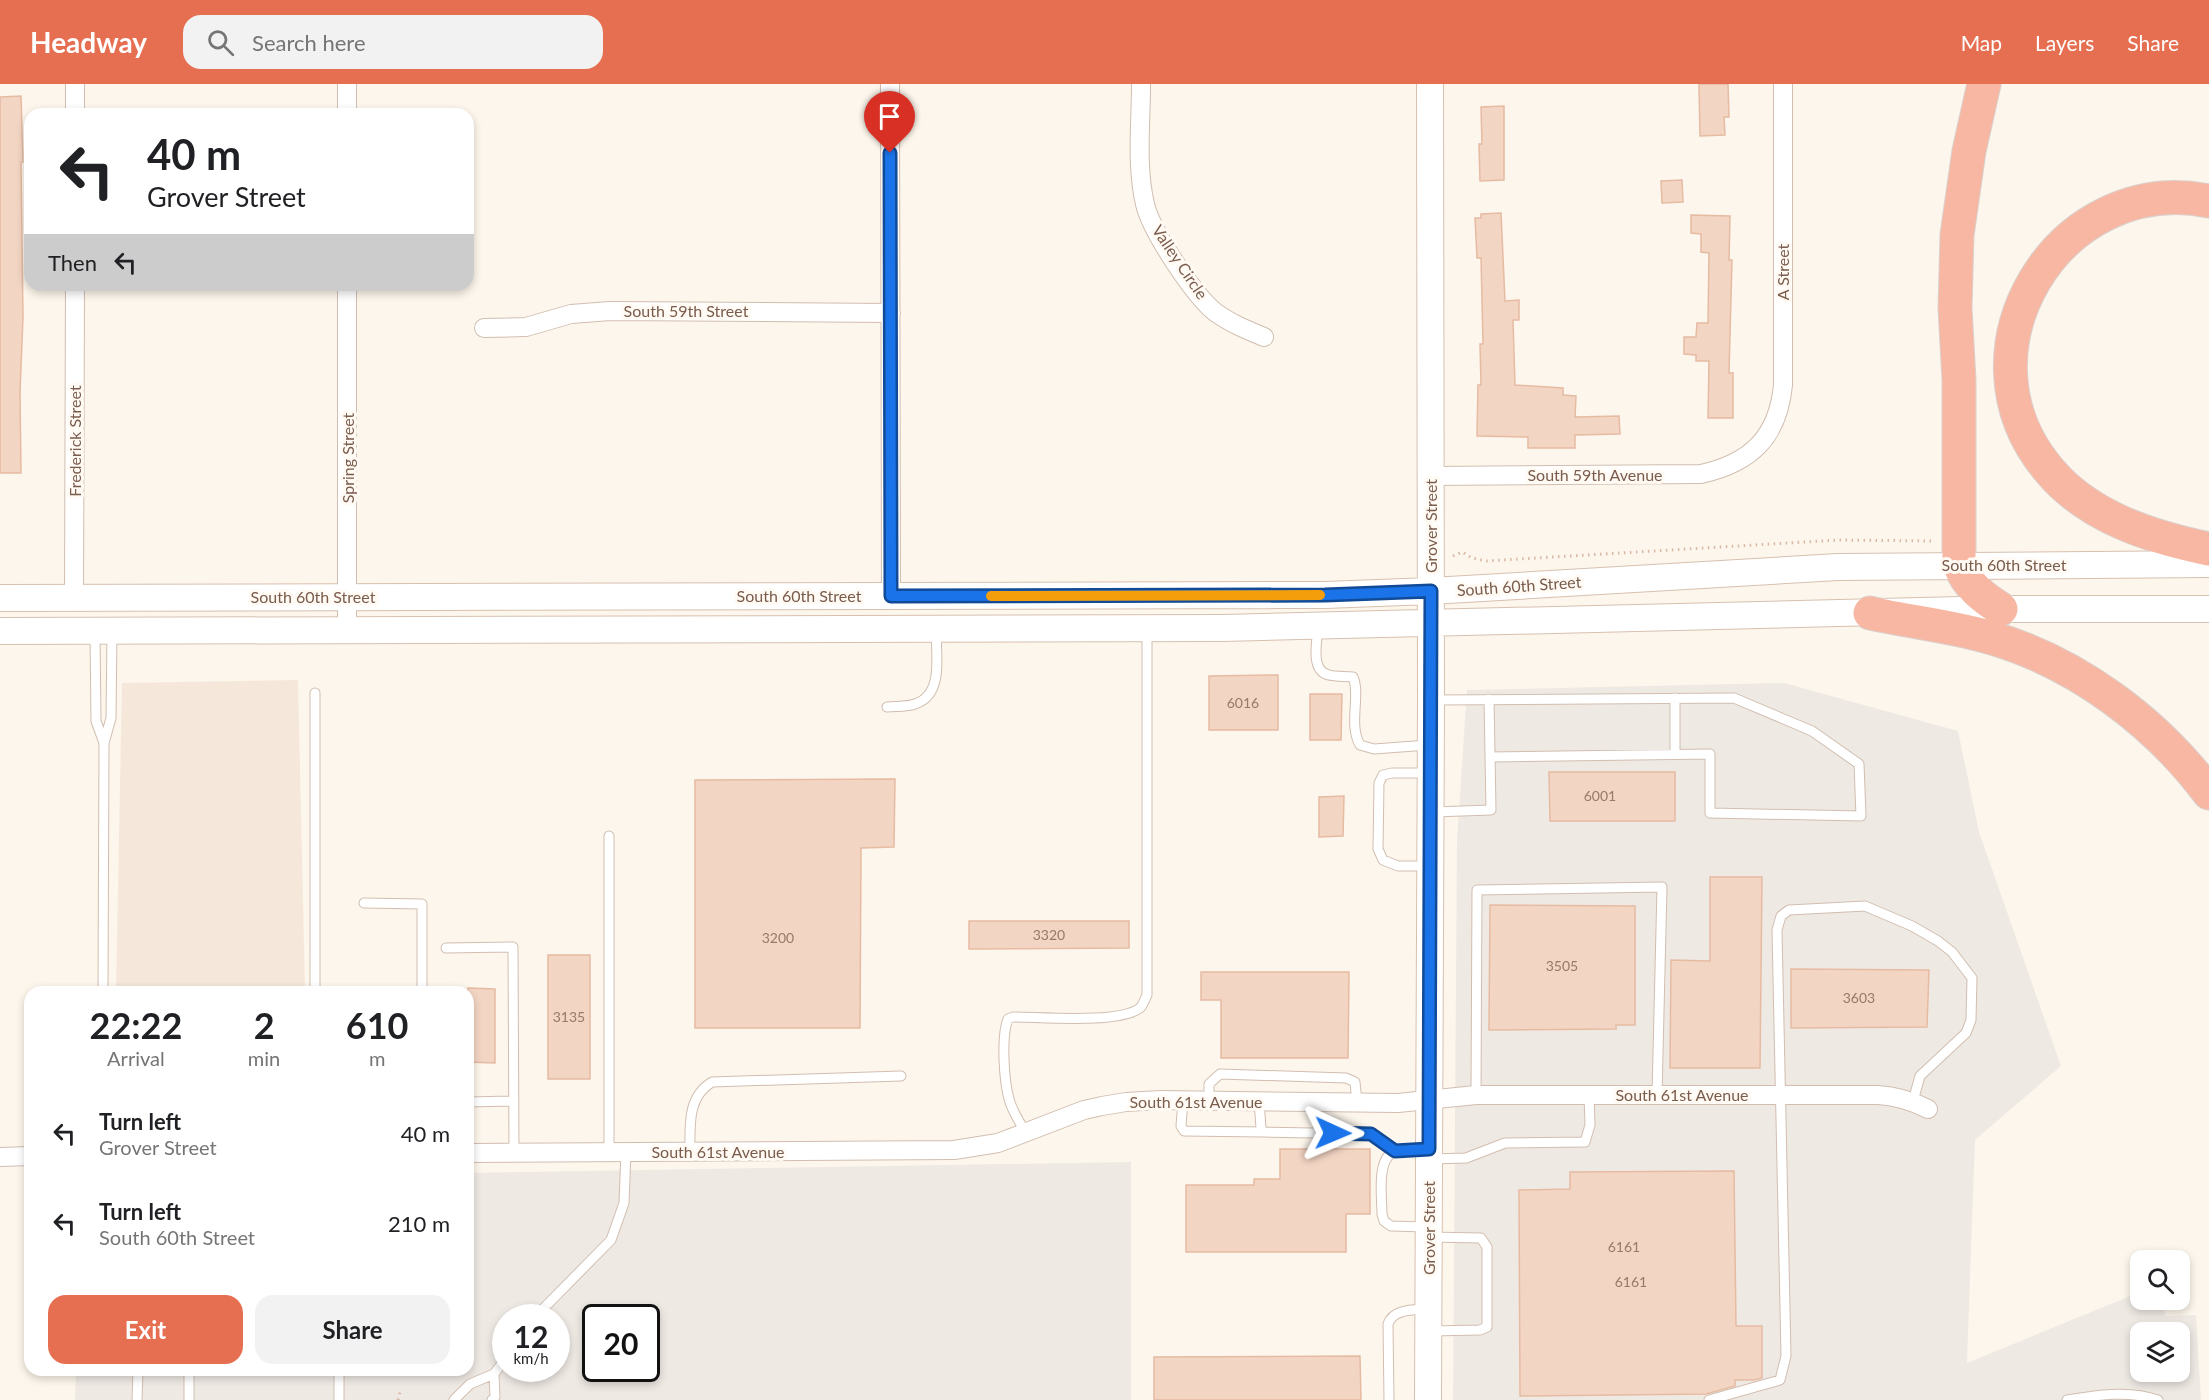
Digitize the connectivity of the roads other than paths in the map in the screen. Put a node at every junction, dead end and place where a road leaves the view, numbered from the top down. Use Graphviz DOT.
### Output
graph roads {
  1 [pos="75,84"];
  2 [pos="347,84"];
  3 [pos="890,84"];
  4 [pos="1142,84"];
  5 [pos="1430,84"];
  6 [pos="1783,84"];
  7 [pos="1984,84"];
  8 [pos="75,108"];
  9 [pos="347,108"];
  10 [pos="2209,201"];
  11 [pos="75,291"];
  12 [pos="347,291"];
  13 [pos="891,313"];
  14 [pos="484,328"];
  15 [pos="1264,338"];
  16 [pos="1754,451"];
  17 [pos="1430,476"];
  18 [pos="2209,549"];
  19 [pos="1959,564"];
  20 [pos="2209,564"];
  21 [pos="1431,591"];
  22 [pos="1098,595"];
  23 [pos="891,596"];
  24 [pos="347,597"];
  25 [pos="0,598"];
  26 [pos="74,598"];
  27 [pos="2001,609"];
  28 [pos="2209,609"];
  29 [pos="1870,613"];
  30 [pos="1431,624"];
  31 [pos="1318,627"];
  32 [pos="1147,628"];
  33 [pos="936,629"];
  34 [pos="104,630"];
  35 [pos="0,631"];
  36 [pos="347,631"];
  37 [pos="315,693"];
  38 [pos="1675,698"];
  39 [pos="1489,699"];
  40 [pos="1431,700"];
  41 [pos="887,707"];
  42 [pos="104,743"];
  43 [pos="1431,745"];
  44 [pos="1675,754"];
  45 [pos="1490,757"];
  46 [pos="1430,773"];
  47 [pos="2209,793"];
  48 [pos="1430,812"];
  49 [pos="609,836"];
  50 [pos="1430,866"];
  51 [pos="364,903"];
  52 [pos="446,948"];
  53 [pos="103,986"];
  54 [pos="315,986"];
  55 [pos="422,986"];
  56 [pos="901,1076"];
  57 [pos="1476,1095"];
  58 [pos="1589,1095"];
  59 [pos="1657,1095"];
  60 [pos="1780,1095"];
  61 [pos="1183,1100"];
  62 [pos="514,1101"];
  63 [pos="1209,1101"];
  64 [pos="1259,1101"];
  65 [pos="1429,1101"];
  66 [pos="474,1102"];
  67 [pos="1357,1103"];
  68 [pos="1921,1105"];
  69 [pos="1263,1132"];
  70 [pos="1026,1133"];
  71 [pos="1395,1151"];
  72 [pos="617,1152"];
  73 [pos="690,1152"];
  74 [pos="514,1153"];
  75 [pos="474,1154"];
  76 [pos="1429,1154"];
  77 [pos="24,1156"];
  78 [pos="0,1157"];
  79 [pos="1429,1232"];
  80 [pos="548,1304"];
  81 [pos="1428,1320"];
  82 [pos="492,1375"];
  83 [pos="138,1376"];
  84 [pos="189,1376"];
  85 [pos="339,1376"];
  86 [pos="494,1382"];
  87 [pos="137,1400"];
  88 [pos="189,1400"];
  89 [pos="339,1400"];
  90 [pos="454,1400"];
  91 [pos="492,1400"];
  92 [pos="1389,1400"];
  93 [pos="1428,1400"];
  94 [pos="1709,1400"];
  95 [pos="2067,1400"];
  96 [pos="2158,1400"];
  1 -- 8 [label="street"];
  2 -- 9 [label="street"];
  3 -- 13 [label="street"];
  4 -- 15 [label="street, Valley Circle"];
  5 -- 17 [label="main road, Grover Street"];
  6 -- 16 [label="street, A Street"];
  7 -- 19 [label="highway"];
  10 -- 18 [label="highway"];
  11 -- 26 [label="street, Frederick Street"];
  12 -- 24 [label="street, Spring Street"];
  13 -- 14 [label="street, South 59th Street"];
  13 -- 23 [label="street"];
  16 -- 17 [label="street, South 59th Avenue"];
  17 -- 21 [label="main road, Grover Street"];
  19 -- 20 [label="main road, South 60th Street"];
  19 -- 21 [label="main road, South 60th Street"];
  19 -- 27 [label="highway"];
  21 -- 22 [label="main road, South 60th Street"];
  21 -- 30 [label="main road, Grover Street"];
  22 -- 23 [label="main road, South 60th Street"];
  22 -- 33 [label="main road"];
  23 -- 24 [label="main road, South 60th Street"];
  24 -- 26 [label="main road, South 60th Street"];
  24 -- 36 [label="street, Spring Street"];
  25 -- 26 [label="main road, South 60th Street"];
  27 -- 28 [label="main road, South 60th Street"];
  27 -- 29 [label="main road, South 60th Street"];
  29 -- 30 [label="main road, South 60th Street"];
  29 -- 47 [label="highway"];
  30 -- 31 [label="main road, South 60th Street"];
  30 -- 40 [label="main road, Grover Street"];
  31 -- 32 [label="main road, South 60th Street"];
  31 -- 43 [label="lane"];
  32 -- 33 [label="main road, South 60th Street"];
  32 -- 70 [label="lane"];
  33 -- 36 [label="main road, South 60th Street"];
  33 -- 41 [label="lane"];
  34 -- 35 [label="main road, South 60th Street"];
  34 -- 36 [label="main road, South 60th Street"];
  34 -- 42 [label="lane"];
  34 -- 42 [label="lane"];
  37 -- 54 [label="lane"];
  38 -- 39 [label="lane"];
  38 -- 44 [label="lane"];
  38 -- 44 [label="lane"];
  39 -- 40 [label="lane"];
  39 -- 45 [label="lane"];
  40 -- 43 [label="main road, Grover Street"];
  42 -- 53 [label="lane"];
  43 -- 46 [label="main road, Grover Street"];
  44 -- 45 [label="lane"];
  45 -- 48 [label="lane"];
  46 -- 48 [label="main road, Grover Street"];
  46 -- 50 [label="lane"];
  48 -- 50 [label="main road, Grover Street"];
  49 -- 72 [label="lane"];
  50 -- 65 [label="main road, Grover Street"];
  51 -- 55 [label="lane"];
  52 -- 62 [label="lane"];
  56 -- 73 [label="lane"];
  57 -- 58 [label="street, South 61st Avenue"];
  57 -- 59 [label="lane"];
  57 -- 65 [label="street, South 61st Avenue"];
  58 -- 59 [label="street, South 61st Avenue"];
  58 -- 76 [label="lane"];
  59 -- 60 [label="street, South 61st Avenue"];
  60 -- 68 [label="street, South 61st Avenue"];
  60 -- 68 [label="lane"];
  60 -- 94 [label="lane"];
  61 -- 63 [label="street, South 61st Avenue"];
  61 -- 69 [label="lane"];
  61 -- 70 [label="street, South 61st Avenue"];
  62 -- 66 [label="lane"];
  62 -- 74 [label="lane"];
  63 -- 64 [label="street, South 61st Avenue"];
  63 -- 67 [label="lane"];
  64 -- 67 [label="street, South 61st Avenue"];
  64 -- 69 [label="lane"];
  65 -- 67 [label="street, South 61st Avenue"];
  65 -- 76 [label="main road, Grover Street"];
  69 -- 71 [label="lane"];
  70 -- 73 [label="street, South 61st Avenue"];
  71 -- 76 [label="lane"];
  71 -- 79 [label="lane"];
  72 -- 73 [label="street, South 61st Avenue"];
  72 -- 74 [label="street, South 61st Avenue"];
  72 -- 80 [label="lane"];
  74 -- 75 [label="street, South 61st Avenue"];
  76 -- 79 [label="main road, Grover Street"];
  77 -- 78 [label="street"];
  79 -- 81 [label="main road, Grover Street"];
  79 -- 81 [label="lane"];
  81 -- 92 [label="lane"];
  81 -- 93 [label="main road, Grover Street"];
  82 -- 90 [label="lane"];
  83 -- 87 [label="lane"];
  84 -- 88 [label="lane"];
  85 -- 89 [label="lane"];
  86 -- 91 [label="lane"];
  95 -- 96 [label="lane"];
}
